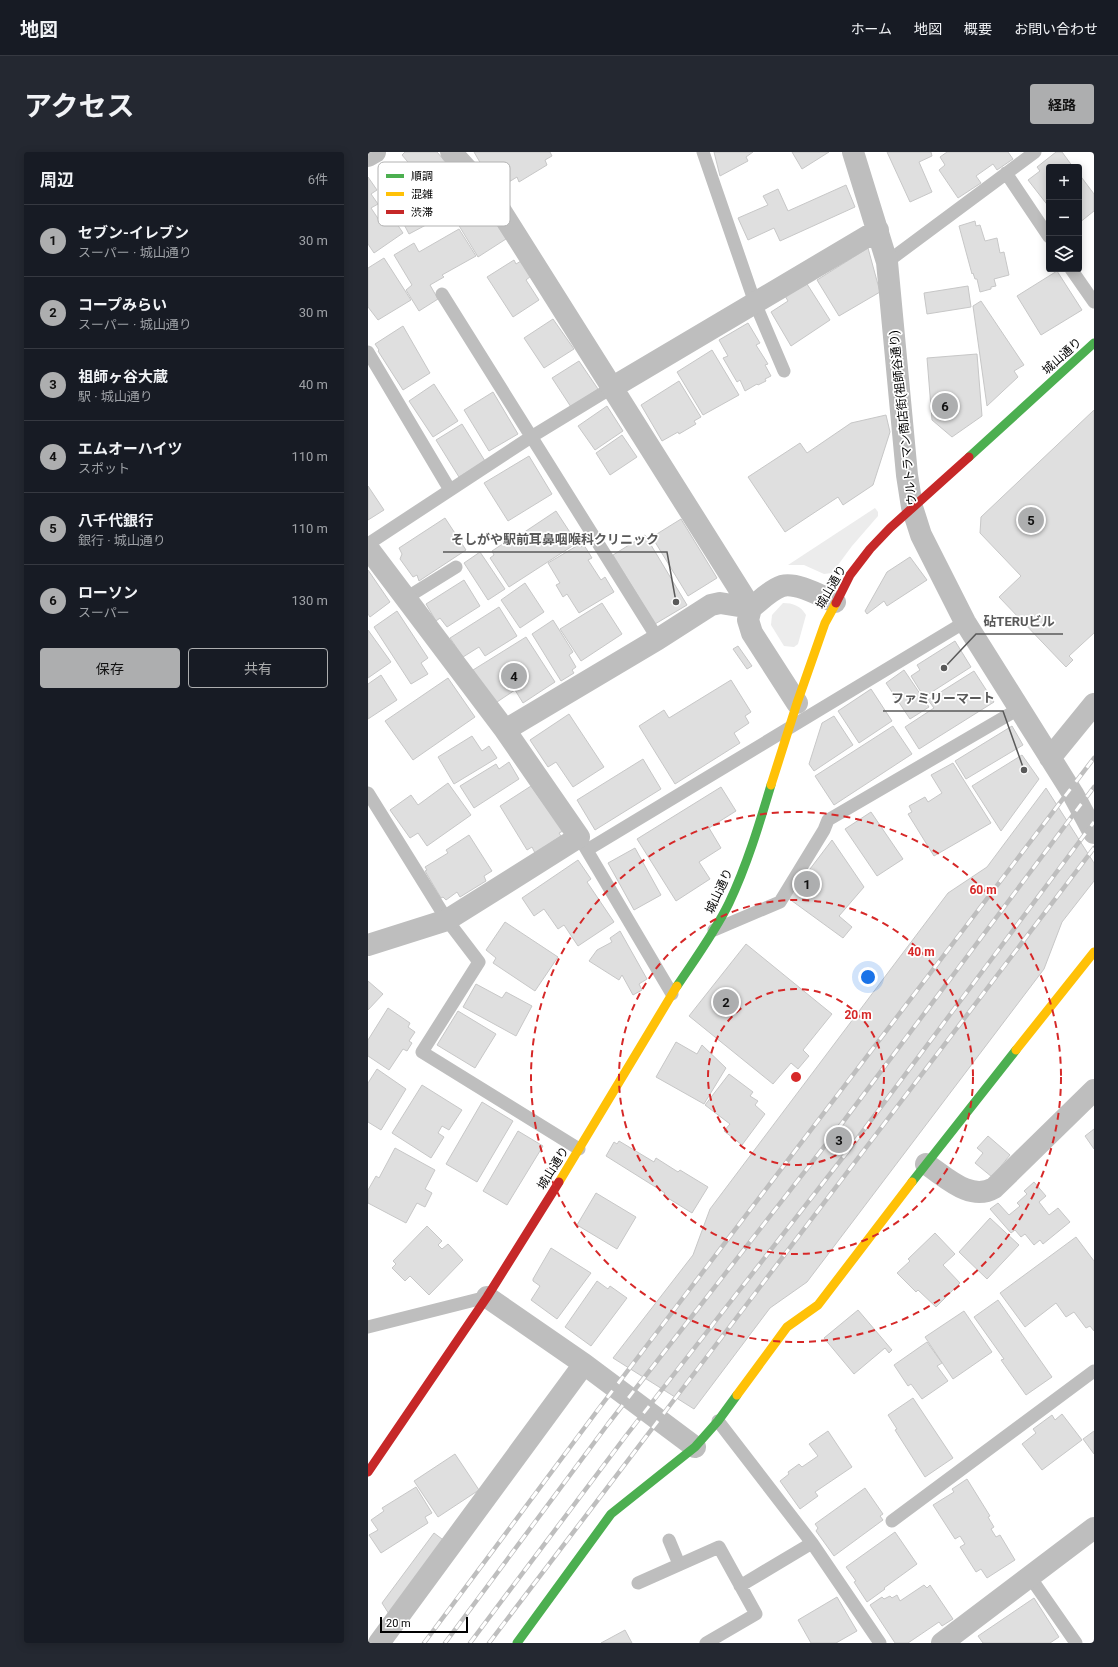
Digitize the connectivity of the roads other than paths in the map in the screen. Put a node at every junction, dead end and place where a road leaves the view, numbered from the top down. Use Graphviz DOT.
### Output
graph roads {
  1 [pos="375,152"];
  2 [pos="451,152"];
  3 [pos="703,152"];
  4 [pos="853,152"];
  5 [pos="1035,152"];
  6 [pos="368,156"];
  7 [pos="460,162"];
  8 [pos="1006,173"];
  9 [pos="510,225"];
  10 [pos="878,230"];
  11 [pos="1046,232"];
  12 [pos="887,262"];
  13 [pos="1073,272"];
  14 [pos="442,294"];
  15 [pos="1094,302"];
  16 [pos="755,303"];
  17 [pos="1094,343"];
  18 [pos="368,352"];
  19 [pos="784,371"];
  20 [pos="613,387"];
  21 [pos="531,437"];
  22 [pos="450,490"];
  23 [pos="912,508"];
  24 [pos="368,544"];
  25 [pos="368,548"];
  26 [pos="456,567"];
  27 [pos="406,598"];
  28 [pos="835,602"];
  29 [pos="750,608"];
  30 [pos="965,622"];
  31 [pos="658,639"];
  32 [pos="797,703"];
  33 [pos="1094,704"];
  34 [pos="1020,708"];
  35 [pos="791,726"];
  36 [pos="505,730"];
  37 [pos="1050,758"];
  38 [pos="368,793"];
  39 [pos="1094,833"];
  40 [pos="583,843"];
  41 [pos="447,920"];
  42 [pos="714,930"];
  43 [pos="368,945"];
  44 [pos="1094,952"];
  45 [pos="672,994"];
  46 [pos="1094,1090"];
  47 [pos="579,1149"];
  48 [pos="926,1164"];
  49 [pos="488,1297"];
  50 [pos="368,1327"];
  51 [pos="584,1364"];
  52 [pos="1094,1371"];
  53 [pos="718,1421"];
  54 [pos="695,1447"];
  55 [pos="368,1472"];
  56 [pos="892,1521"];
  57 [pos="1094,1528"];
  58 [pos="668,1540"];
  59 [pos="812,1542"];
  60 [pos="679,1564"];
  61 [pos="1030,1577"];
  62 [pos="638,1583"];
  63 [pos="740,1586"];
  64 [pos="379,1643"];
  65 [pos="517,1643"];
  66 [pos="706,1643"];
  67 [pos="880,1643"];
  68 [pos="942,1643"];
  69 [pos="1076,1643"];
  1 -- 6 [label="street"];
  2 -- 7 [label="street"];
  3 -- 16 [label="lane"];
  4 -- 10 [label="street, ウルトラマン商店街(祖師谷通り)"];
  5 -- 8 [label="lane"];
  8 -- 11 [label="lane"];
  8 -- 12 [label="lane"];
  9 -- 20 [label="street"];
  10 -- 12 [label="street, ウルトラマン商店街(祖師谷通り)"];
  10 -- 16 [label="street"];
  12 -- 23 [label="street, ウルトラマン商店街(祖師谷通り)"];
  13 -- 15 [label="lane"];
  14 -- 21 [label="lane"];
  16 -- 19 [label="lane"];
  16 -- 20 [label="street"];
  17 -- 23 [label="street, 城山通り"];
  18 -- 22 [label="lane"];
  20 -- 21 [label="lane"];
  20 -- 29 [label="street"];
  21 -- 22 [label="lane"];
  21 -- 31 [label="lane"];
  22 -- 24 [label="lane"];
  23 -- 28 [label="street, 城山通り"];
  23 -- 30 [label="street, ウルトラマン商店街(祖師谷通り)"];
  25 -- 27 [label="street"];
  26 -- 27 [label="lane"];
  27 -- 36 [label="street"];
  28 -- 29 [label="street"];
  28 -- 32 [label="street, 城山通り"];
  29 -- 31 [label="street"];
  29 -- 32 [label="street"];
  30 -- 34 [label="street, ウルトラマン商店街(祖師谷通り)"];
  30 -- 35 [label="lane"];
  31 -- 36 [label="street"];
  32 -- 35 [label="street, 城山通り"];
  33 -- 37 [label="street"];
  34 -- 37 [label="street, ウルトラマン商店街(祖師谷通り)"];
  34 -- 42 [label="lane"];
  35 -- 40 [label="lane"];
  35 -- 42 [label="street, 城山通り"];
  36 -- 40 [label="street"];
  37 -- 39 [label="street, ウルトラマン商店街(祖師谷通り)"];
  38 -- 41 [label="lane"];
  40 -- 41 [label="street"];
  40 -- 45 [label="lane"];
  41 -- 43 [label="street"];
  41 -- 47 [label="lane"];
  42 -- 45 [label="street, 城山通り"];
  44 -- 48 [label="street"];
  45 -- 47 [label="street, 城山通り"];
  46 -- 48 [label="street"];
  47 -- 49 [label="street, 城山通り"];
  48 -- 53 [label="street"];
  49 -- 50 [label="lane"];
  49 -- 51 [label="street"];
  49 -- 55 [label="street, 城山通り"];
  51 -- 54 [label="street"];
  51 -- 64 [label="street"];
  52 -- 56 [label="lane"];
  53 -- 54 [label="street"];
  53 -- 59 [label="lane"];
  54 -- 65 [label="street"];
  57 -- 61 [label="street"];
  58 -- 60 [label="lane"];
  59 -- 63 [label="lane"];
  59 -- 67 [label="lane"];
  60 -- 62 [label="lane"];
  60 -- 63 [label="lane"];
  61 -- 68 [label="street"];
  61 -- 69 [label="lane"];
  63 -- 66 [label="lane"];
}
